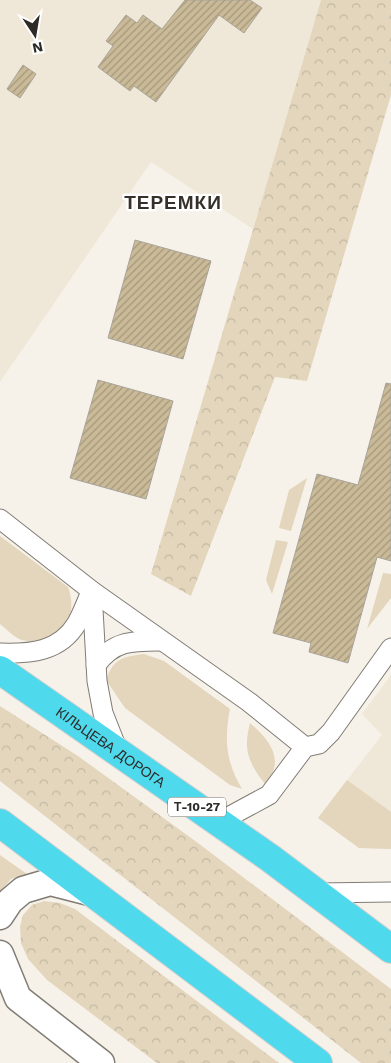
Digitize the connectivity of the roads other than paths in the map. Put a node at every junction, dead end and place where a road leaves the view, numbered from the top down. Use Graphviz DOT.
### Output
graph roads {
  1 [pos="0,519"];
  2 [pos="92,591"];
  3 [pos="162,641"];
  4 [pos="391,648"];
  5 [pos="0,653"];
  6 [pos="96,665"];
  7 [pos="0,670"];
  8 [pos="305,747"];
  9 [pos="118,751"];
  10 [pos="219,822"];
  11 [pos="0,823"];
  12 [pos="391,892"];
  13 [pos="317,893"];
  14 [pos="93,894"];
  15 [pos="0,916"];
  16 [pos="391,949"];
  17 [pos="0,954"];
  18 [pos="101,1063"];
  19 [pos="318,1063"];
  1 -- 2 [label="street"];
  2 -- 3 [label="street"];
  2 -- 5 [label="street"];
  2 -- 6 [label="street"];
  3 -- 6 [label="street"];
  3 -- 8 [label="street"];
  4 -- 8 [label="street"];
  6 -- 9 [label="street"];
  7 -- 9 [label="highway, КІЛЬЦЕВА ДОРОГА / Т-10-27"];
  8 -- 10 [label="street"];
  9 -- 10 [label="highway, КІЛЬЦЕВА ДОРОГА / Т-10-27"];
  10 -- 13 [label="highway, КІЛЬЦЕВА ДОРОГА / Т-10-27"];
  11 -- 14 [label="highway"];
  12 -- 13 [label="street"];
  13 -- 16 [label="highway, КІЛЬЦЕВА ДОРОГА / Т-10-27"];
  14 -- 15 [label="street"];
  14 -- 19 [label="highway"];
  17 -- 18 [label="street"];
}
